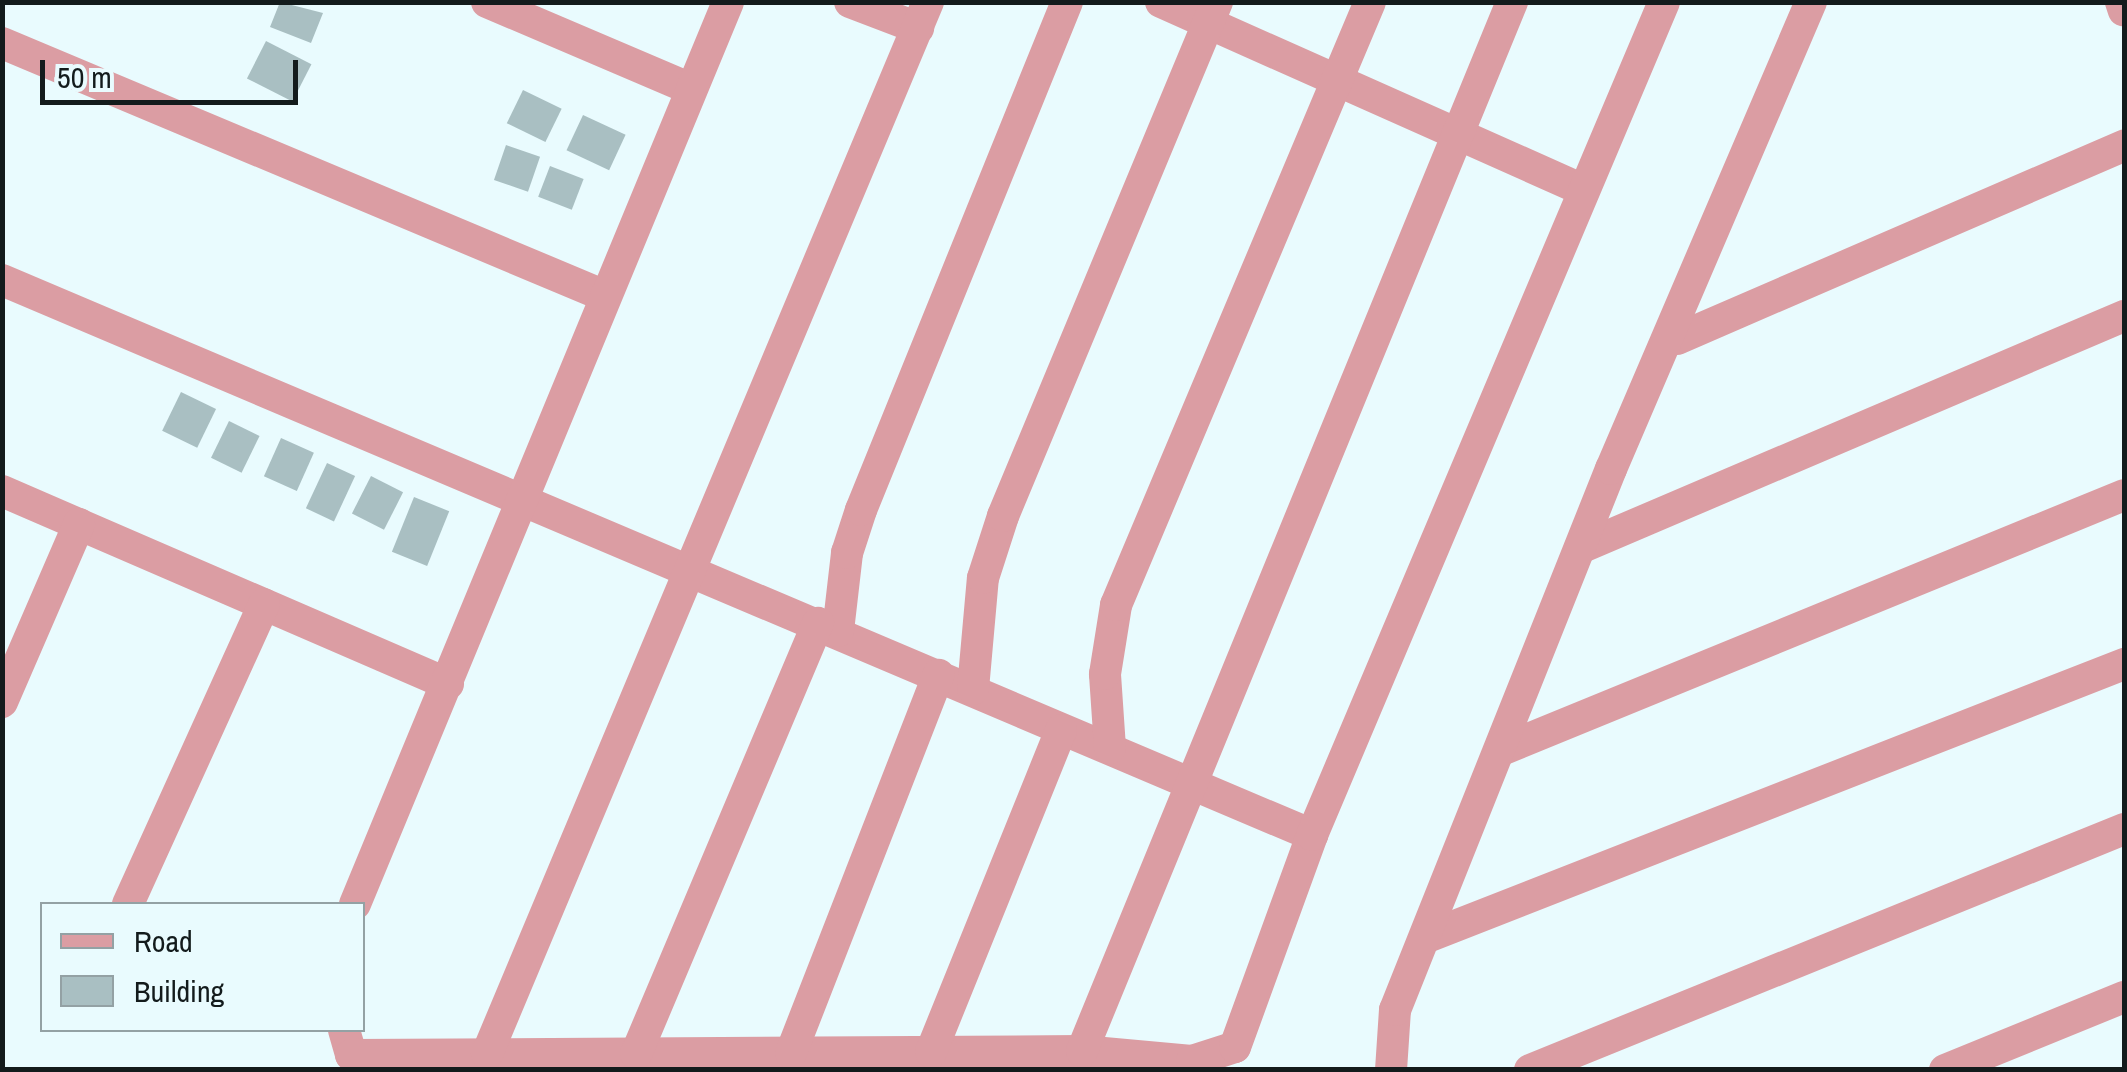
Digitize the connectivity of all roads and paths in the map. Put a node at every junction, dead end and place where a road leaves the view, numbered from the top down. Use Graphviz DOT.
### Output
graph roads {
  1 [pos="487,2"];
  2 [pos="728,2"];
  3 [pos="850,2"];
  4 [pos="1067,2"];
  5 [pos="1161,2"];
  6 [pos="1370,2"];
  7 [pos="1512,2"];
  8 [pos="1664,2"];
  9 [pos="1811,2"];
  10 [pos="2121,2"];
  11 [pos="526,10"];
  12 [pos="2124,11"];
  13 [pos="1213,12"];
  14 [pos="923,15"];
  15 [pos="2,43"];
  16 [pos="1338,80"];
  17 [pos="689,88"];
  18 [pos="1456,133"];
  19 [pos="2124,146"];
  20 [pos="1584,190"];
  21 [pos="2,280"];
  22 [pos="605,296"];
  23 [pos="2124,316"];
  24 [pos="1677,340"];
  25 [pos="2,491"];
  26 [pos="2124,494"];
  27 [pos="523,500"];
  28 [pos="78,524"];
  29 [pos="1580,548"];
  30 [pos="694,572"];
  31 [pos="264,604"];
  32 [pos="828,627"];
  33 [pos="2124,664"];
  34 [pos="938,675"];
  35 [pos="448,684"];
  36 [pos="973,689"];
  37 [pos="2,702"];
  38 [pos="1061,730"];
  39 [pos="1110,748"];
  40 [pos="1498,751"];
  41 [pos="1187,782"];
  42 [pos="2124,830"];
  43 [pos="1312,836"];
  44 [pos="129,902"];
  45 [pos="356,902"];
  46 [pos="1426,937"];
  47 [pos="2124,997"];
  48 [pos="350,1051"];
  49 [pos="1082,1051"];
  50 [pos="931,1052"];
  51 [pos="791,1053"];
  52 [pos="486,1054"];
  53 [pos="636,1054"];
  54 [pos="1392,1070"];
  55 [pos="1530,1070"];
  56 [pos="1945,1070"];
  1 -- 11 [label="street"];
  2 -- 17 [label="street"];
  3 -- 14 [label="street"];
  4 -- 32 [label="street"];
  5 -- 13 [label="street"];
  6 -- 16 [label="street"];
  7 -- 18 [label="street"];
  8 -- 20 [label="street"];
  9 -- 29 [label="street"];
  10 -- 12 [label="street"];
  11 -- 17 [label="street"];
  13 -- 16 [label="street"];
  13 -- 36 [label="street"];
  14 -- 30 [label="street"];
  15 -- 22 [label="street"];
  16 -- 18 [label="street"];
  16 -- 39 [label="street"];
  17 -- 22 [label="street"];
  18 -- 20 [label="street"];
  18 -- 41 [label="street"];
  19 -- 24 [label="street"];
  20 -- 43 [label="street"];
  21 -- 27 [label="street"];
  22 -- 27 [label="street"];
  23 -- 29 [label="street"];
  25 -- 28 [label="street"];
  26 -- 40 [label="street"];
  27 -- 30 [label="street"];
  27 -- 35 [label="street"];
  28 -- 31 [label="street"];
  28 -- 37 [label="street"];
  29 -- 40 [label="street"];
  30 -- 32 [label="street"];
  30 -- 52 [label="street"];
  31 -- 35 [label="street"];
  31 -- 44 [label="street"];
  32 -- 34 [label="street"];
  32 -- 53 [label="street"];
  33 -- 46 [label="street"];
  34 -- 36 [label="street"];
  34 -- 51 [label="street"];
  35 -- 45 [label="street"];
  36 -- 38 [label="street"];
  38 -- 39 [label="street"];
  38 -- 50 [label="street"];
  39 -- 41 [label="street"];
  40 -- 46 [label="street"];
  41 -- 43 [label="street"];
  41 -- 49 [label="street"];
  42 -- 55 [label="street"];
  43 -- 49 [label="street"];
  46 -- 54 [label="street"];
  47 -- 56 [label="street"];
  48 -- 52 [label="street"];
  49 -- 50 [label="street"];
  50 -- 51 [label="street"];
  51 -- 53 [label="street"];
  52 -- 53 [label="street"];
}
